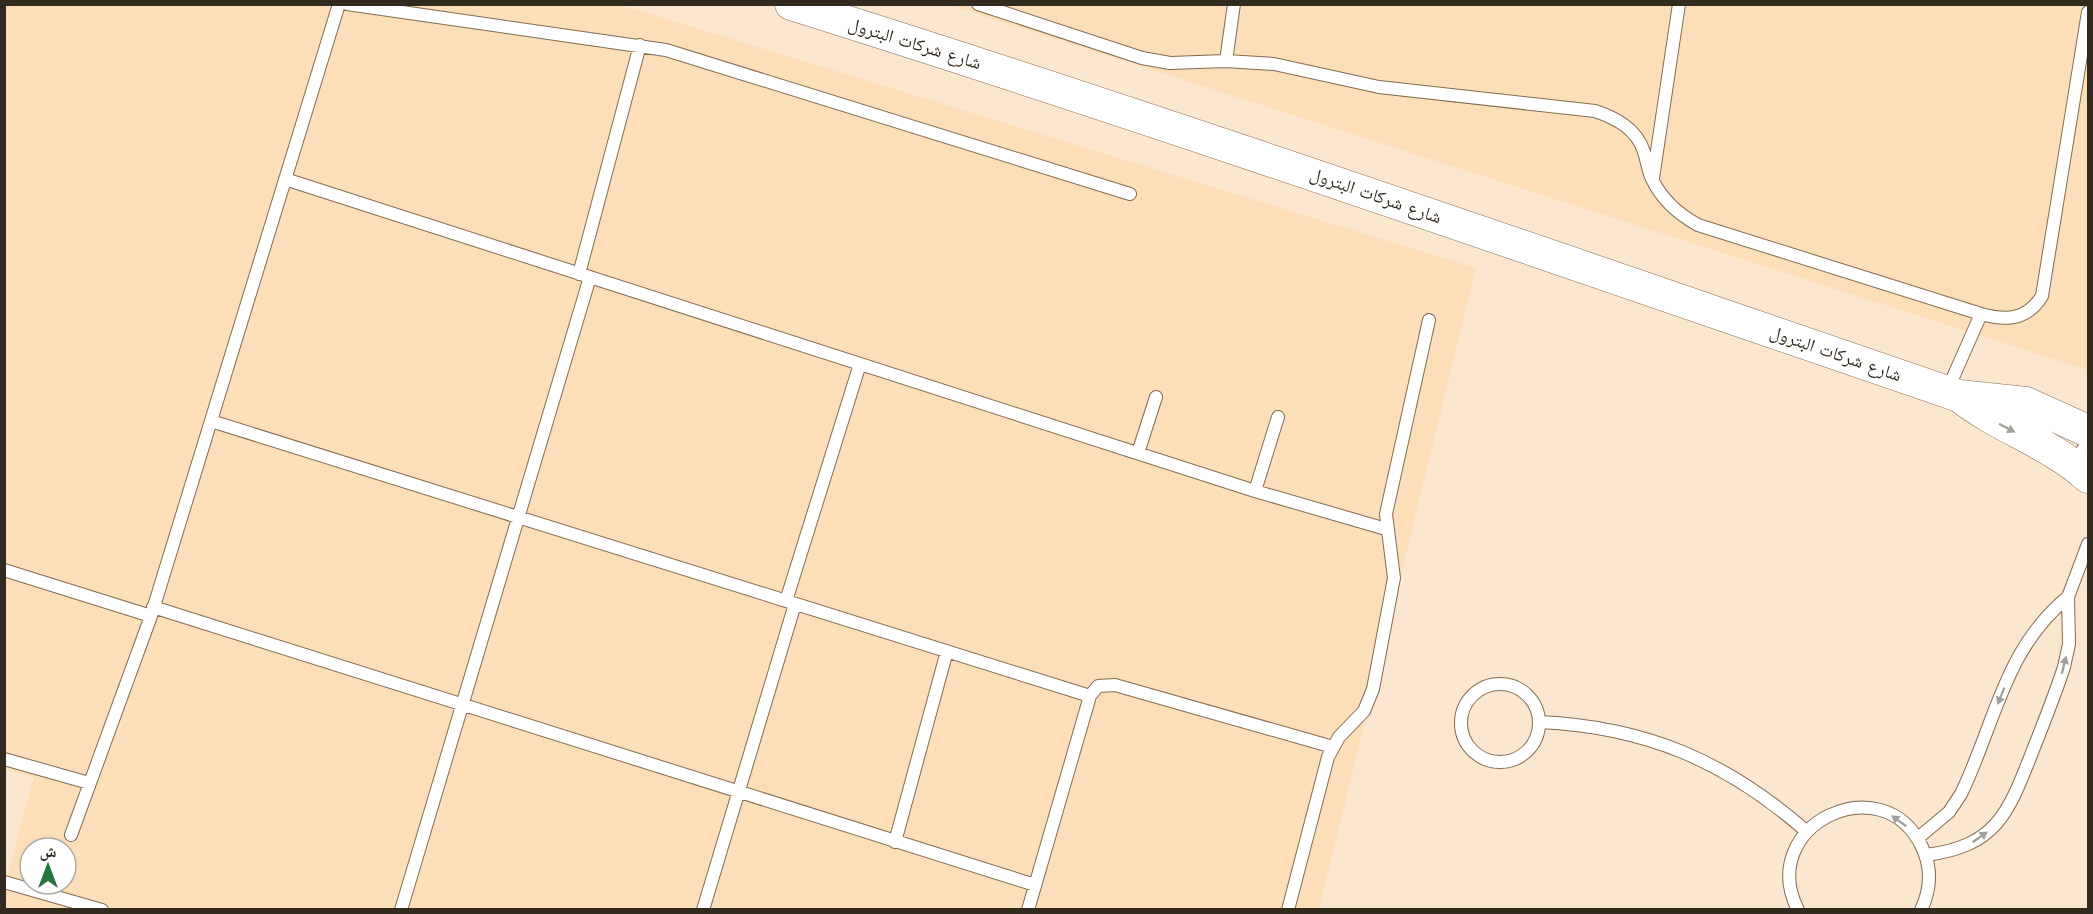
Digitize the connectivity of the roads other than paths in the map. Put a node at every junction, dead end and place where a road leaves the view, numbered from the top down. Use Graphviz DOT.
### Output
graph roads {
  1 [pos="339,4"];
  2 [pos="347,4"];
  3 [pos="791,4"];
  4 [pos="978,4"];
  5 [pos="1234,4"];
  6 [pos="1679,4"];
  7 [pos="2088,12"];
  8 [pos="640,45"];
  9 [pos="1226,61"];
  10 [pos="285,179"];
  11 [pos="1653,181"];
  12 [pos="1130,194"];
  13 [pos="585,276"];
  14 [pos="1982,314"];
  15 [pos="1429,320"];
  16 [pos="860,364"];
  17 [pos="1953,394"];
  18 [pos="1156,397"];
  19 [pos="1278,417"];
  20 [pos="211,421"];
  21 [pos="2088,431"];
  22 [pos="1138,453"];
  23 [pos="2084,461"];
  24 [pos="1255,491"];
  25 [pos="518,517"];
  26 [pos="1386,529"];
  27 [pos="2088,544"];
  28 [pos="4,570"];
  29 [pos="2068,597"];
  30 [pos="790,602"];
  31 [pos="152,612"];
  32 [pos="947,651"];
  33 [pos="1090,696"];
  34 [pos="462,705"];
  35 [pos="1540,722"];
  36 [pos="1333,747"];
  37 [pos="4,759"];
  38 [pos="89,783"];
  39 [pos="738,794"];
  40 [pos="1806,831"];
  41 [pos="70,835"];
  42 [pos="1918,838"];
  43 [pos="895,842"];
  44 [pos="1926,855"];
  45 [pos="4,882"];
  46 [pos="1035,885"];
  47 [pos="102,909"];
  48 [pos="401,909"];
  49 [pos="703,909"];
  50 [pos="1028,909"];
  51 [pos="1288,909"];
  52 [pos="1798,909"];
  53 [pos="1921,909"];
  1 -- 10 [label="lane"];
  2 -- 8 [label="lane"];
  3 -- 17 [label="street, شارع شركات البترول"];
  4 -- 9 [label="lane"];
  5 -- 9 [label="lane"];
  6 -- 11 [label="lane"];
  7 -- 14 [label="lane"];
  8 -- 12 [label="lane"];
  8 -- 13 [label="lane"];
  9 -- 11 [label="lane"];
  10 -- 13 [label="lane"];
  10 -- 20 [label="lane"];
  11 -- 14 [label="lane"];
  13 -- 16 [label="lane"];
  13 -- 25 [label="lane"];
  14 -- 17 [label="lane"];
  15 -- 26 [label="lane"];
  16 -- 22 [label="lane"];
  16 -- 30 [label="lane"];
  17 -- 21 [label="street, شارع شركات البترول"];
  17 -- 23 [label="street, شارع شركات البترول, one-way"];
  18 -- 22 [label="lane"];
  19 -- 24 [label="lane"];
  20 -- 25 [label="lane"];
  20 -- 31 [label="lane"];
  22 -- 24 [label="lane"];
  24 -- 26 [label="lane"];
  25 -- 30 [label="lane"];
  25 -- 34 [label="lane"];
  26 -- 36 [label="lane"];
  27 -- 29 [label="lane"];
  28 -- 31 [label="lane"];
  29 -- 42 [label="lane, one-way"];
  44 -- 29 [label="lane, one-way"];
  30 -- 32 [label="lane"];
  30 -- 39 [label="lane"];
  31 -- 34 [label="lane"];
  31 -- 38 [label="lane"];
  32 -- 33 [label="lane"];
  32 -- 43 [label="lane"];
  33 -- 36 [label="lane"];
  33 -- 46 [label="lane"];
  34 -- 39 [label="lane"];
  34 -- 48 [label="lane"];
  35 -- 35 [label="lane"];
  35 -- 40 [label="lane"];
  36 -- 51 [label="lane"];
  37 -- 38 [label="lane"];
  38 -- 41 [label="lane"];
  39 -- 43 [label="lane"];
  39 -- 49 [label="lane"];
  42 -- 40 [label="lane, one-way"];
  40 -- 52 [label="lane"];
  42 -- 44 [label="lane"];
  43 -- 46 [label="lane"];
  44 -- 53 [label="lane"];
  45 -- 47 [label="lane"];
  46 -- 50 [label="lane"];
}
